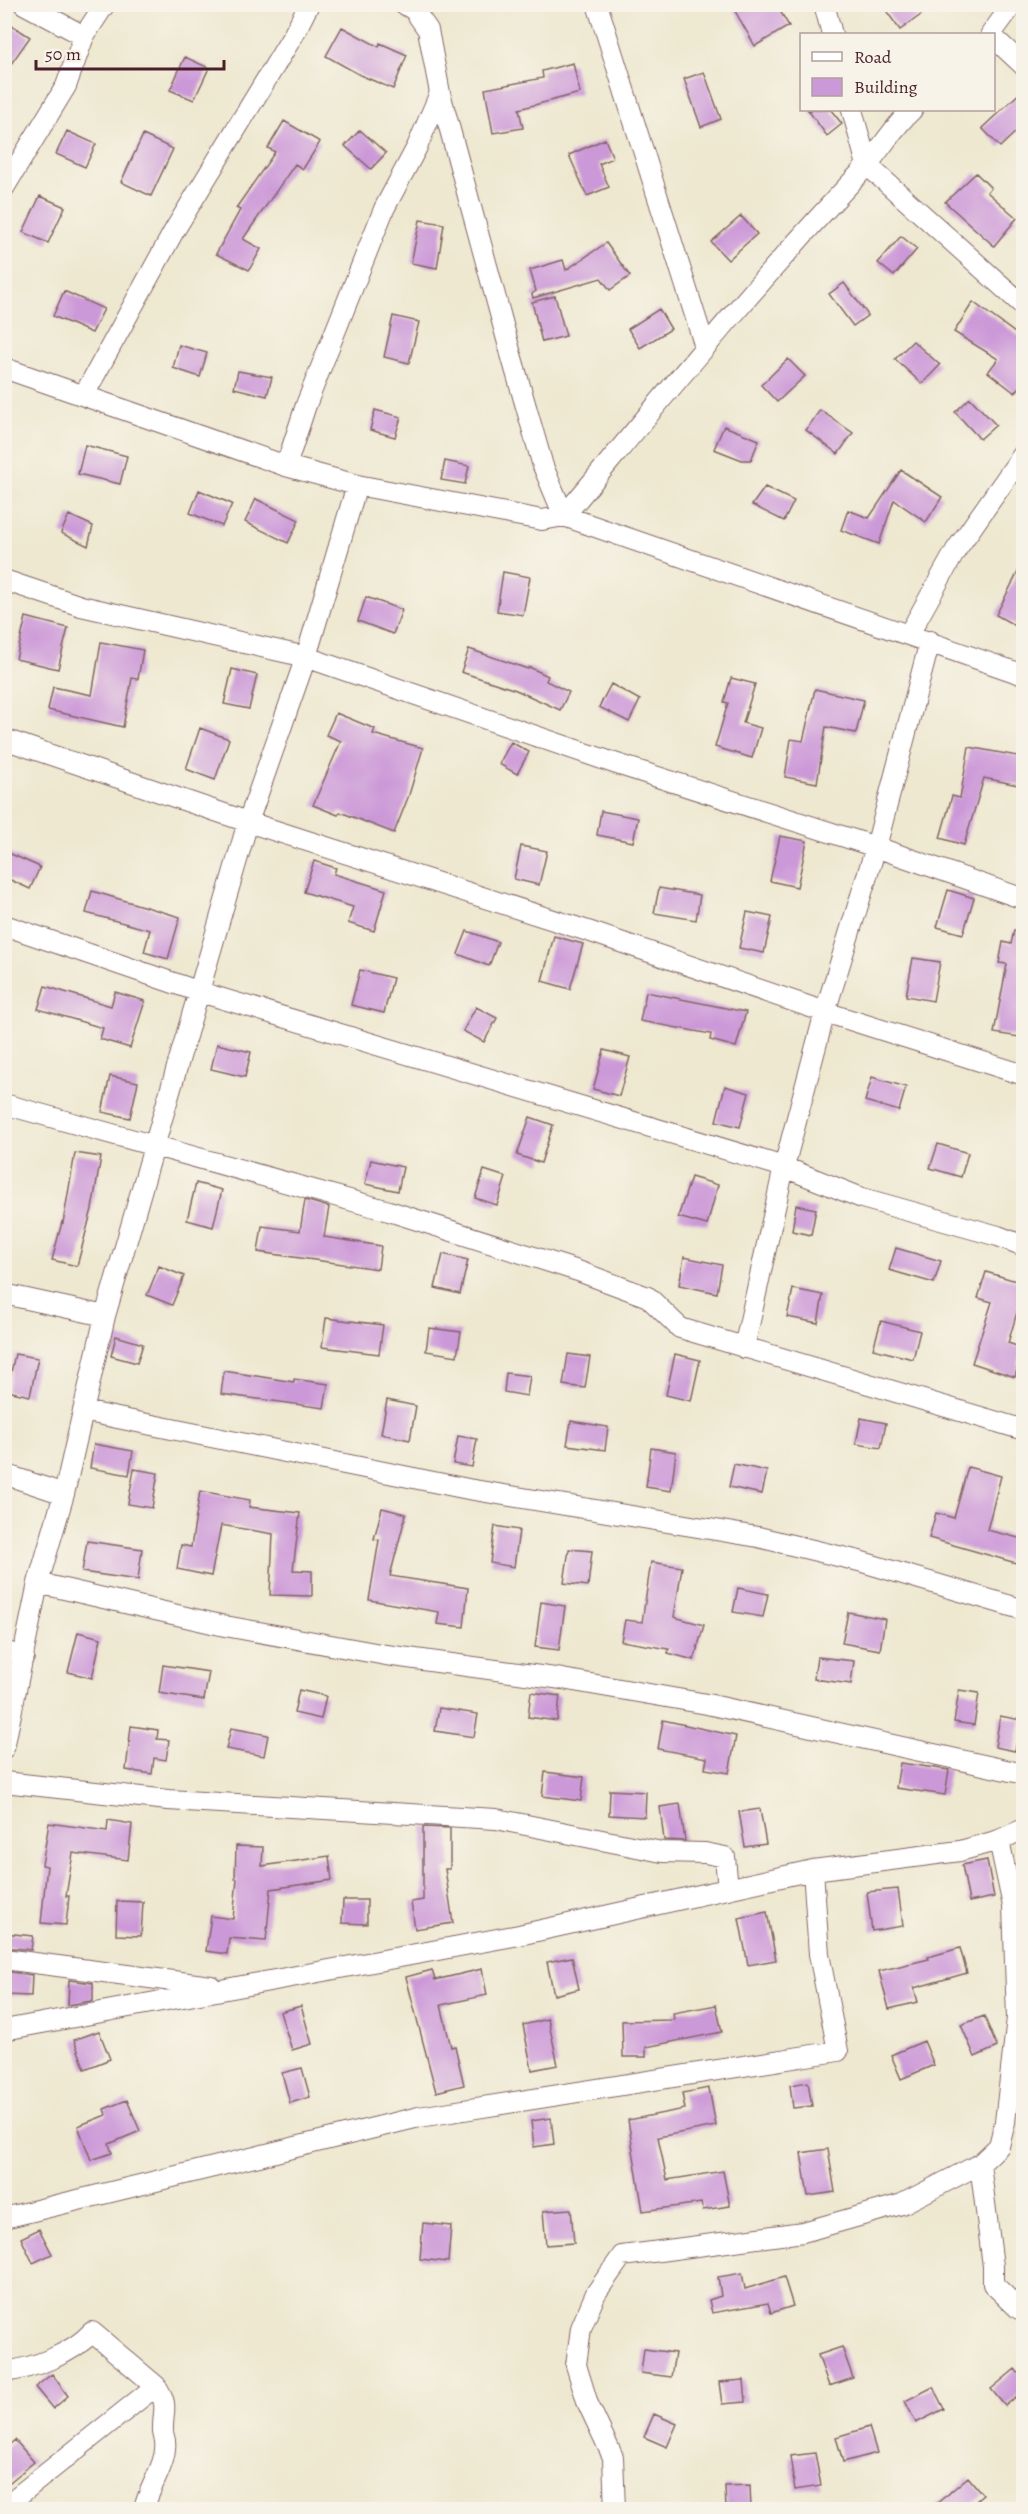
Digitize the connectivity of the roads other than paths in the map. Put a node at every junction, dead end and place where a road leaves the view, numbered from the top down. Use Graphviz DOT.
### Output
graph roads {
  1 [pos="24,4"];
  2 [pos="105,4"];
  3 [pos="309,4"];
  4 [pos="404,4"];
  5 [pos="597,4"];
  6 [pos="824,4"];
  7 [pos="1013,4"];
  8 [pos="832,33"];
  9 [pos="994,33"];
  10 [pos="84,36"];
  11 [pos="995,39"];
  12 [pos="1023,66"];
  13 [pos="440,93"];
  14 [pos="852,111"];
  15 [pos="911,111"];
  16 [pos="867,165"];
  17 [pos="5,188"];
  18 [pos="1023,306"];
  19 [pos="705,347"];
  20 [pos="4,368"];
  21 [pos="84,395"];
  22 [pos="1023,453"];
  23 [pos="286,466"];
  24 [pos="357,484"];
  25 [pos="564,516"];
  26 [pos="4,580"];
  27 [pos="909,634"];
  28 [pos="930,641"];
  29 [pos="306,657"];
  30 [pos="1023,675"];
  31 [pos="4,738"];
  32 [pos="248,822"];
  33 [pos="876,847"];
  34 [pos="1023,899"];
  35 [pos="4,925"];
  36 [pos="201,992"];
  37 [pos="825,1012"];
  38 [pos="1023,1075"];
  39 [pos="4,1104"];
  40 [pos="154,1147"];
  41 [pos="784,1167"];
  42 [pos="1023,1246"];
  43 [pos="4,1294"];
  44 [pos="105,1316"];
  45 [pos="744,1348"];
  46 [pos="83,1411"];
  47 [pos="1023,1430"];
  48 [pos="4,1474"];
  49 [pos="64,1494"];
  50 [pos="38,1583"];
  51 [pos="1023,1610"];
  52 [pos="4,1651"];
  53 [pos="24,1657"];
  54 [pos="4,1748"];
  55 [pos="1023,1774"];
  56 [pos="4,1782"];
  57 [pos="1023,1829"];
  58 [pos="999,1840"];
  59 [pos="813,1870"];
  60 [pos="729,1888"];
  61 [pos="4,1959"];
  62 [pos="231,1989"];
  63 [pos="4,2030"];
  64 [pos="980,2164"];
  65 [pos="4,2218"];
  66 [pos="1023,2310"];
  67 [pos="4,2372"];
  68 [pos="156,2386"];
  69 [pos="4,2507"];
  70 [pos="144,2510"];
  71 [pos="615,2510"];
  1 -- 10 [label="street"];
  2 -- 10 [label="street"];
  3 -- 21 [label="street"];
  4 -- 13 [label="street"];
  5 -- 19 [label="street"];
  6 -- 8 [label="street"];
  7 -- 9 [label="street"];
  10 -- 17 [label="street"];
  11 -- 12 [label="street"];
  13 -- 23 [label="street"];
  13 -- 25 [label="street"];
  14 -- 16 [label="street"];
  15 -- 16 [label="street"];
  16 -- 18 [label="street"];
  16 -- 19 [label="street"];
  19 -- 25 [label="street"];
  20 -- 21 [label="street"];
  21 -- 23 [label="street"];
  22 -- 27 [label="street"];
  23 -- 24 [label="street"];
  24 -- 25 [label="street"];
  24 -- 29 [label="street"];
  25 -- 27 [label="street"];
  26 -- 29 [label="street"];
  27 -- 28 [label="street"];
  28 -- 30 [label="street"];
  28 -- 33 [label="street"];
  29 -- 32 [label="street"];
  29 -- 33 [label="street"];
  31 -- 32 [label="street"];
  32 -- 36 [label="street"];
  32 -- 37 [label="street"];
  33 -- 34 [label="street"];
  33 -- 37 [label="street"];
  35 -- 36 [label="street"];
  36 -- 40 [label="street"];
  36 -- 41 [label="street"];
  37 -- 38 [label="street"];
  37 -- 41 [label="street"];
  39 -- 40 [label="street"];
  40 -- 44 [label="street"];
  40 -- 45 [label="street"];
  41 -- 42 [label="street"];
  41 -- 45 [label="street"];
  43 -- 44 [label="street"];
  44 -- 46 [label="street"];
  45 -- 47 [label="street"];
  46 -- 49 [label="street"];
  46 -- 51 [label="street"];
  48 -- 49 [label="street"];
  49 -- 50 [label="street"];
  50 -- 53 [label="street"];
  50 -- 55 [label="street"];
  52 -- 53 [label="street"];
  53 -- 54 [label="street"];
  56 -- 60 [label="street"];
  57 -- 58 [label="street"];
  58 -- 59 [label="street"];
  58 -- 64 [label="street"];
  59 -- 60 [label="street"];
  59 -- 65 [label="street"];
  60 -- 62 [label="street"];
  61 -- 62 [label="street"];
  62 -- 63 [label="street"];
  64 -- 66 [label="street"];
  64 -- 71 [label="street"];
  67 -- 68 [label="street"];
  68 -- 69 [label="street"];
  68 -- 70 [label="street"];
}
